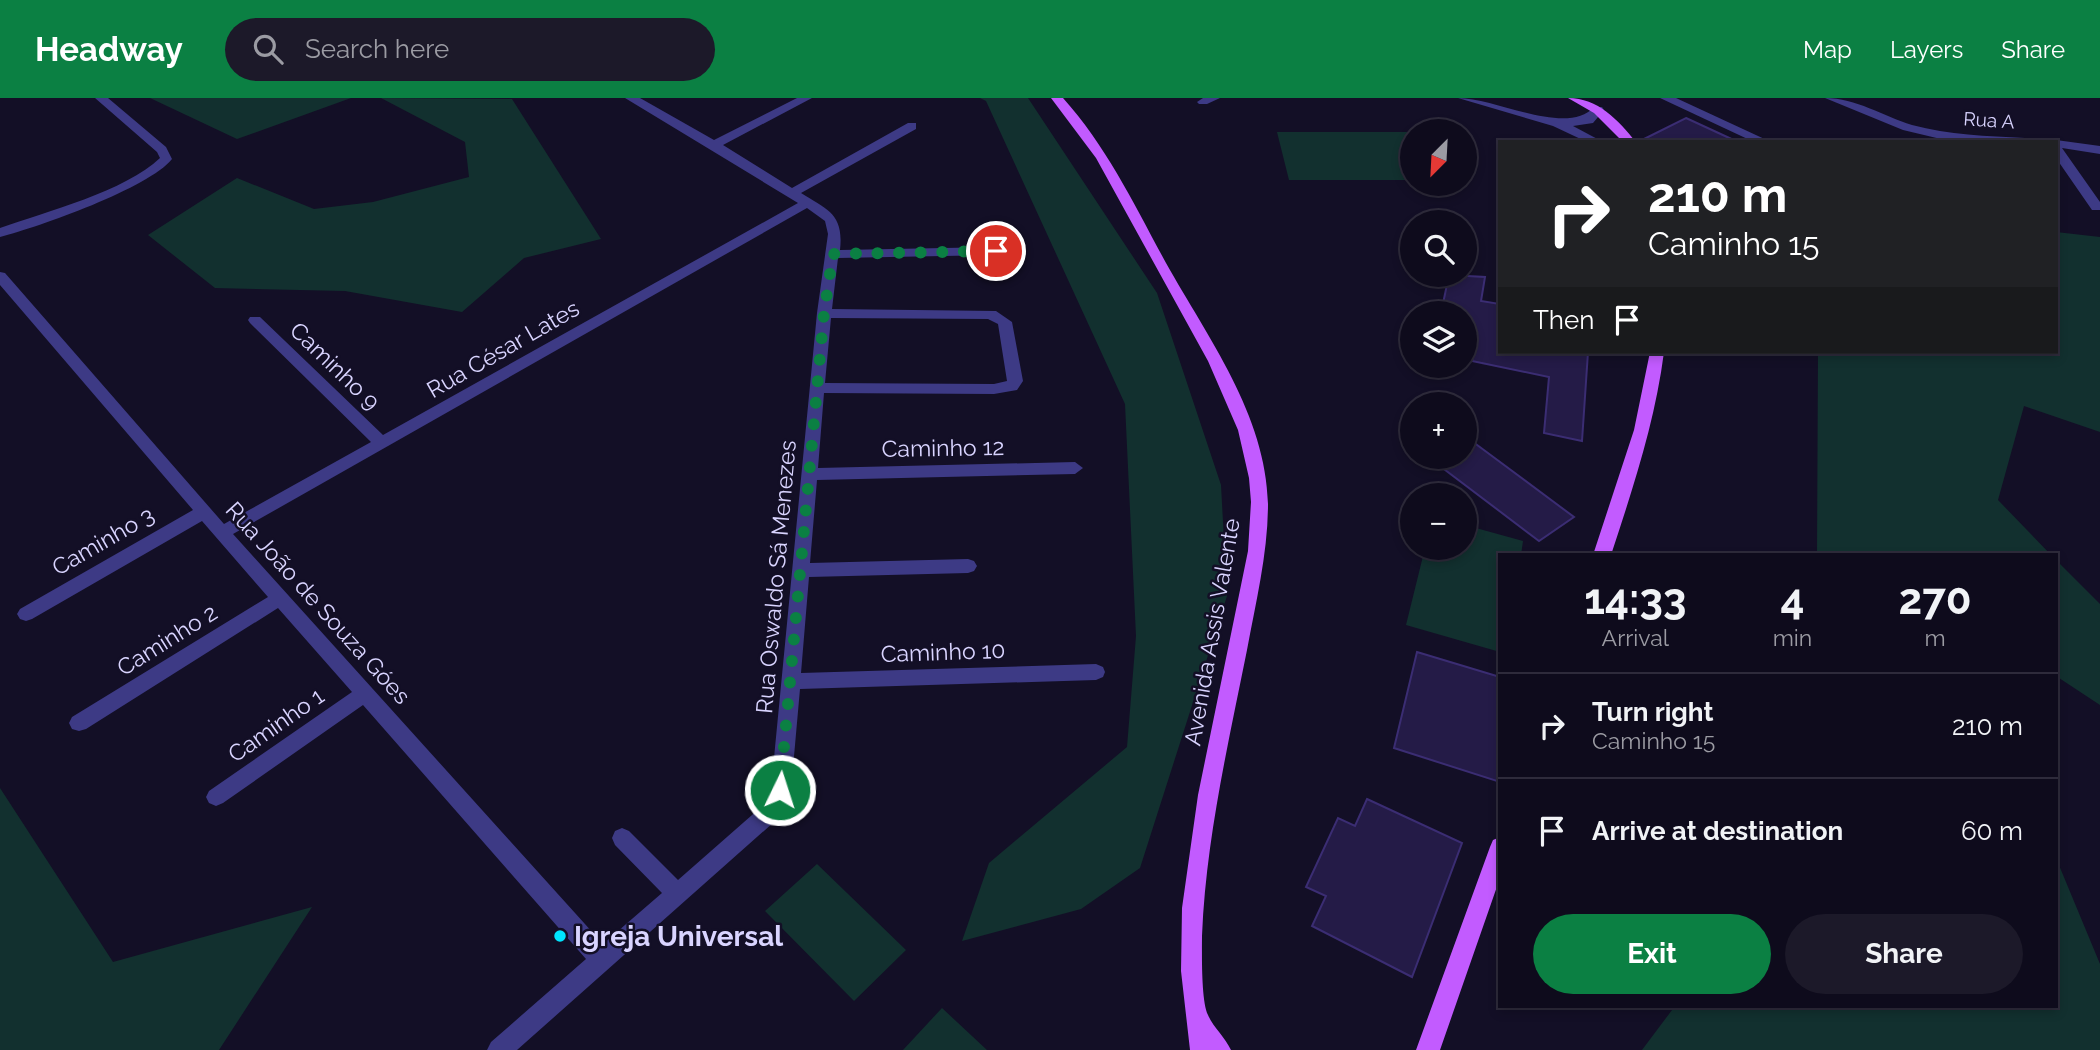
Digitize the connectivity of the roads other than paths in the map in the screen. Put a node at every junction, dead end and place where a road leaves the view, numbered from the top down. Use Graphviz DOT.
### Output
graph roads {
  1 [pos="101,98"];
  2 [pos="806,98"];
  3 [pos="1057,98"];
  4 [pos="1464,98"];
  5 [pos="1574,98"];
  6 [pos="1666,98"];
  7 [pos="1831,98"];
  8 [pos="646,101"];
  9 [pos="1598,110"];
  10 [pos="1557,123"];
  11 [pos="912,125"];
  12 [pos="1942,139"];
  13 [pos="1593,140"];
  14 [pos="1628,140"];
  15 [pos="1760,140"];
  16 [pos="1970,140"];
  17 [pos="714,145"];
  18 [pos="2058,147"];
  19 [pos="2058,150"];
  20 [pos="2100,150"];
  21 [pos="797,199"];
  22 [pos="2096,207"];
  23 [pos="0,233"];
  24 [pos="996,251"];
  25 [pos="833,254"];
  26 [pos="0,276"];
  27 [pos="824,313"];
  28 [pos="255,320"];
  29 [pos="1657,354"];
  30 [pos="817,388"];
  31 [pos="383,444"];
  32 [pos="1075,468"];
  33 [pos="811,474"];
  34 [pos="203,512"];
  35 [pos="222,533"];
  36 [pos="1603,553"];
  37 [pos="968,566"];
  38 [pos="801,570"];
  39 [pos="280,598"];
  40 [pos="26,614"];
  41 [pos="1096,672"];
  42 [pos="792,681"];
  43 [pos="365,693"];
  44 [pos="79,723"];
  45 [pos="216,797"];
  46 [pos="622,838"];
  47 [pos="1498,853"];
  48 [pos="677,894"];
  49 [pos="602,960"];
  50 [pos="1195,1015"];
  51 [pos="499,1050"];
  52 [pos="1202,1050"];
  53 [pos="1219,1050"];
  54 [pos="1428,1050"];
  1 -- 23 [label="street"];
  2 -- 17 [label="street"];
  3 -- 50 [label="main road, Avenida Assis Valente"];
  4 -- 10 [label="street"];
  5 -- 9 [label="main road"];
  6 -- 15 [label="street"];
  7 -- 12 [label="street, Rua A"];
  8 -- 17 [label="street, Rua Oswaldo Sá Menezes"];
  9 -- 10 [label="street"];
  9 -- 14 [label="main road"];
  10 -- 13 [label="street"];
  11 -- 21 [label="street, Rua César Lates"];
  12 -- 16 [label="street, Rua A"];
  17 -- 21 [label="street, Rua Oswaldo Sá Menezes"];
  18 -- 20 [label="street"];
  19 -- 22 [label="street"];
  21 -- 25 [label="street, Rua Oswaldo Sá Menezes"];
  21 -- 31 [label="street, Rua César Lates"];
  24 -- 25 [label="street"];
  25 -- 27 [label="street, Rua Oswaldo Sá Menezes"];
  26 -- 34 [label="street, Rua João de Souza Góes"];
  27 -- 30 [label="street, Rua Oswaldo Sá Menezes"];
  27 -- 30 [label="street"];
  28 -- 31 [label="street, Caminho 9"];
  29 -- 36 [label="main road"];
  30 -- 33 [label="street, Rua Oswaldo Sá Menezes"];
  31 -- 35 [label="street, Rua César Lates"];
  32 -- 33 [label="street, Caminho 12"];
  33 -- 38 [label="street, Rua Oswaldo Sá Menezes"];
  34 -- 35 [label="street, Rua João de Souza Góes"];
  34 -- 40 [label="street, Caminho 3"];
  35 -- 39 [label="street, Rua João de Souza Góes"];
  37 -- 38 [label="street"];
  38 -- 42 [label="street, Rua Oswaldo Sá Menezes"];
  39 -- 43 [label="street, Rua João de Souza Góes"];
  39 -- 44 [label="street, Caminho 2"];
  41 -- 42 [label="street, Caminho 10"];
  42 -- 48 [label="street, Rua Oswaldo Sá Menezes"];
  43 -- 45 [label="street, Caminho 1"];
  43 -- 49 [label="street, Rua João de Souza Góes"];
  46 -- 48 [label="street"];
  47 -- 54 [label="main road"];
  48 -- 49 [label="street, Rua Oswaldo Sá Menezes"];
  49 -- 51 [label="street, Rua Oswaldo Sá Menezes"];
  50 -- 52 [label="main road, Avenida Assis Valente"];
  50 -- 53 [label="main road"];
}
